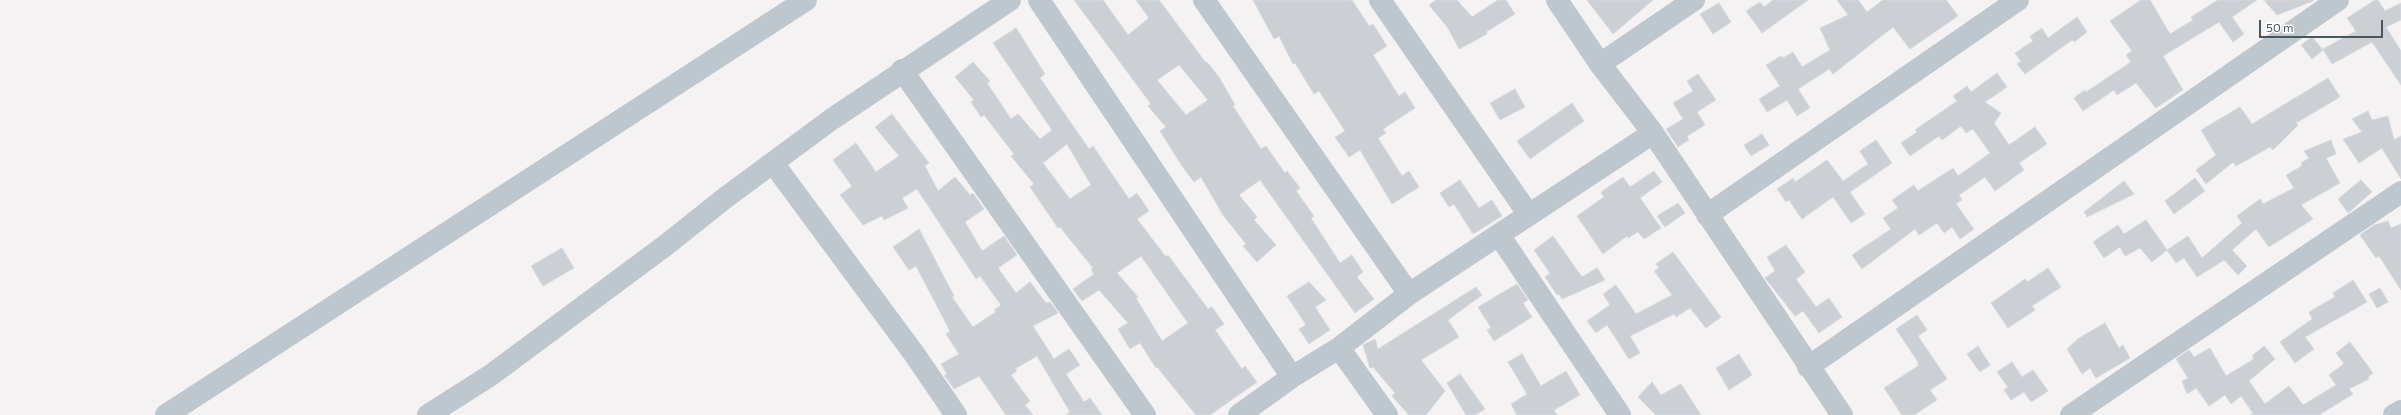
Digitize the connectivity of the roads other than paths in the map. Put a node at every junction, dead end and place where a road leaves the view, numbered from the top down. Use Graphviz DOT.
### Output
graph roads {
  1 [pos="806,0"];
  2 [pos="1010,0"];
  3 [pos="1039,0"];
  4 [pos="1204,0"];
  5 [pos="1380,0"];
  6 [pos="1557,0"];
  7 [pos="1694,0"];
  8 [pos="2018,0"];
  9 [pos="2338,0"];
  10 [pos="1600,64"];
  11 [pos="902,70"];
  12 [pos="1653,133"];
  13 [pos="773,163"];
  14 [pos="2401,192"];
  15 [pos="1529,215"];
  16 [pos="1707,215"];
  17 [pos="1499,235"];
  18 [pos="1409,294"];
  19 [pos="1338,348"];
  20 [pos="1808,367"];
  21 [pos="1292,377"];
  22 [pos="2401,411"];
  23 [pos="166,415"];
  24 [pos="428,415"];
  25 [pos="956,415"];
  26 [pos="1145,415"];
  27 [pos="1238,415"];
  28 [pos="1387,415"];
  29 [pos="1620,415"];
  30 [pos="1842,415"];
  31 [pos="2071,415"];
  32 [pos="2394,415"];
  1 -- 23 [label="street"];
  2 -- 11 [label="street"];
  3 -- 21 [label="street"];
  4 -- 18 [label="street"];
  5 -- 15 [label="street"];
  6 -- 10 [label="street"];
  7 -- 10 [label="street"];
  8 -- 16 [label="street"];
  9 -- 20 [label="street"];
  10 -- 12 [label="street"];
  11 -- 13 [label="street"];
  11 -- 26 [label="street"];
  12 -- 15 [label="street"];
  12 -- 16 [label="street"];
  13 -- 24 [label="street"];
  13 -- 25 [label="street"];
  14 -- 31 [label="street"];
  15 -- 17 [label="street"];
  16 -- 20 [label="street"];
  17 -- 18 [label="street"];
  17 -- 29 [label="street"];
  18 -- 19 [label="street"];
  19 -- 21 [label="street"];
  19 -- 28 [label="street"];
  20 -- 30 [label="street"];
  21 -- 27 [label="street"];
  22 -- 32 [label="street"];
}
